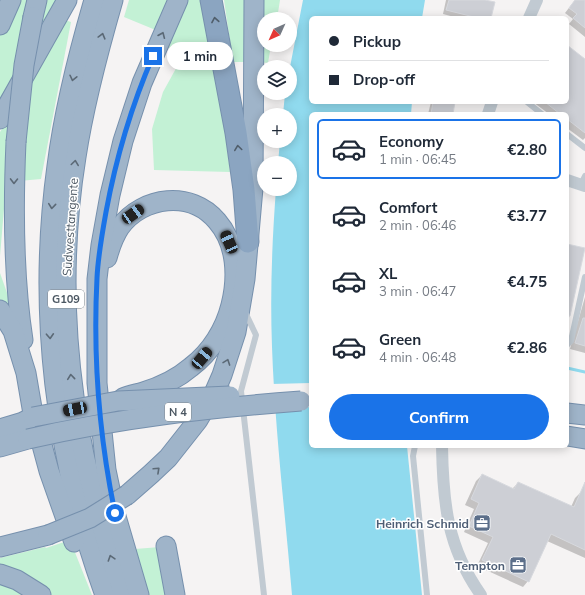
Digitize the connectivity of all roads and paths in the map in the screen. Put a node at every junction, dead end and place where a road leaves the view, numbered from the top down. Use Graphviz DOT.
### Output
graph roads {
  1 [pos="11,0"];
  2 [pos="67,0"];
  3 [pos="94,0"];
  4 [pos="113,0"];
  5 [pos="178,0"];
  6 [pos="211,0"];
  7 [pos="254,0"];
  8 [pos="537,0"];
  9 [pos="35,9"];
  10 [pos="530,16"];
  11 [pos="0,25"];
  12 [pos="530,104"];
  13 [pos="540,112"];
  14 [pos="0,119"];
  15 [pos="569,136"];
  16 [pos="585,148"];
  17 [pos="569,180"];
  18 [pos="584,182"];
  19 [pos="248,242"];
  20 [pos="585,277"];
  21 [pos="97,302"];
  22 [pos="242,305"];
  23 [pos="0,310"];
  24 [pos="569,343"];
  25 [pos="26,373"];
  26 [pos="118,401"];
  27 [pos="306,401"];
  28 [pos="569,413"];
  29 [pos="585,416"];
  30 [pos="0,419"];
  31 [pos="27,423"];
  32 [pos="0,429"];
  33 [pos="569,436"];
  34 [pos="585,439"];
  35 [pos="0,447"];
  36 [pos="415,448"];
  37 [pos="442,448"];
  38 [pos="166,546"];
  39 [pos="0,547"];
  40 [pos="0,574"];
  41 [pos="41,595"];
  42 [pos="96,595"];
  43 [pos="105,595"];
  44 [pos="124,595"];
  45 [pos="139,595"];
  46 [pos="175,595"];
  47 [pos="264,595"];
  48 [pos="427,595"];
  49 [pos="481,595"];
  1 -- 11 [label="highway"];
  2 -- 14 [label="highway"];
  3 -- 43 [label="highway, Südwesttangente / G109, one-way"];
  44 -- 4 [label="highway, Südwesttangente / G109, one-way"];
  21 -- 5 [label="highway, one-way"];
  19 -- 6 [label="highway, one-way"];
  7 -- 19 [label="highway"];
  8 -- 10 [label="street"];
  9 -- 25 [label="highway, one-way, bridge"];
  12 -- 13 [label="lane"];
  15 -- 16 [label="lane"];
  17 -- 18 [label="street"];
  19 -- 22 [label="highway"];
  20 -- 24 [label="lane"];
  21 -- 26 [label="highway"];
  21 -- 45 [label="highway"];
  39 -- 22 [label="highway, one-way, bridge"];
  22 -- 47 [label="lane"];
  23 -- 25 [label="highway"];
  25 -- 42 [label="highway"];
  26 -- 27 [label="highway, bridge"];
  26 -- 31 [label="highway, bridge"];
  27 -- 31 [label="highway, N 4, bridge"];
  28 -- 29 [label="highway"];
  30 -- 31 [label="highway"];
  31 -- 32 [label="highway"];
  31 -- 35 [label="highway, N 4"];
  33 -- 34 [label="highway"];
  36 -- 48 [label="lane"];
  37 -- 49 [label="street"];
  38 -- 46 [label="highway"];
  40 -- 41 [label="highway"];
}
